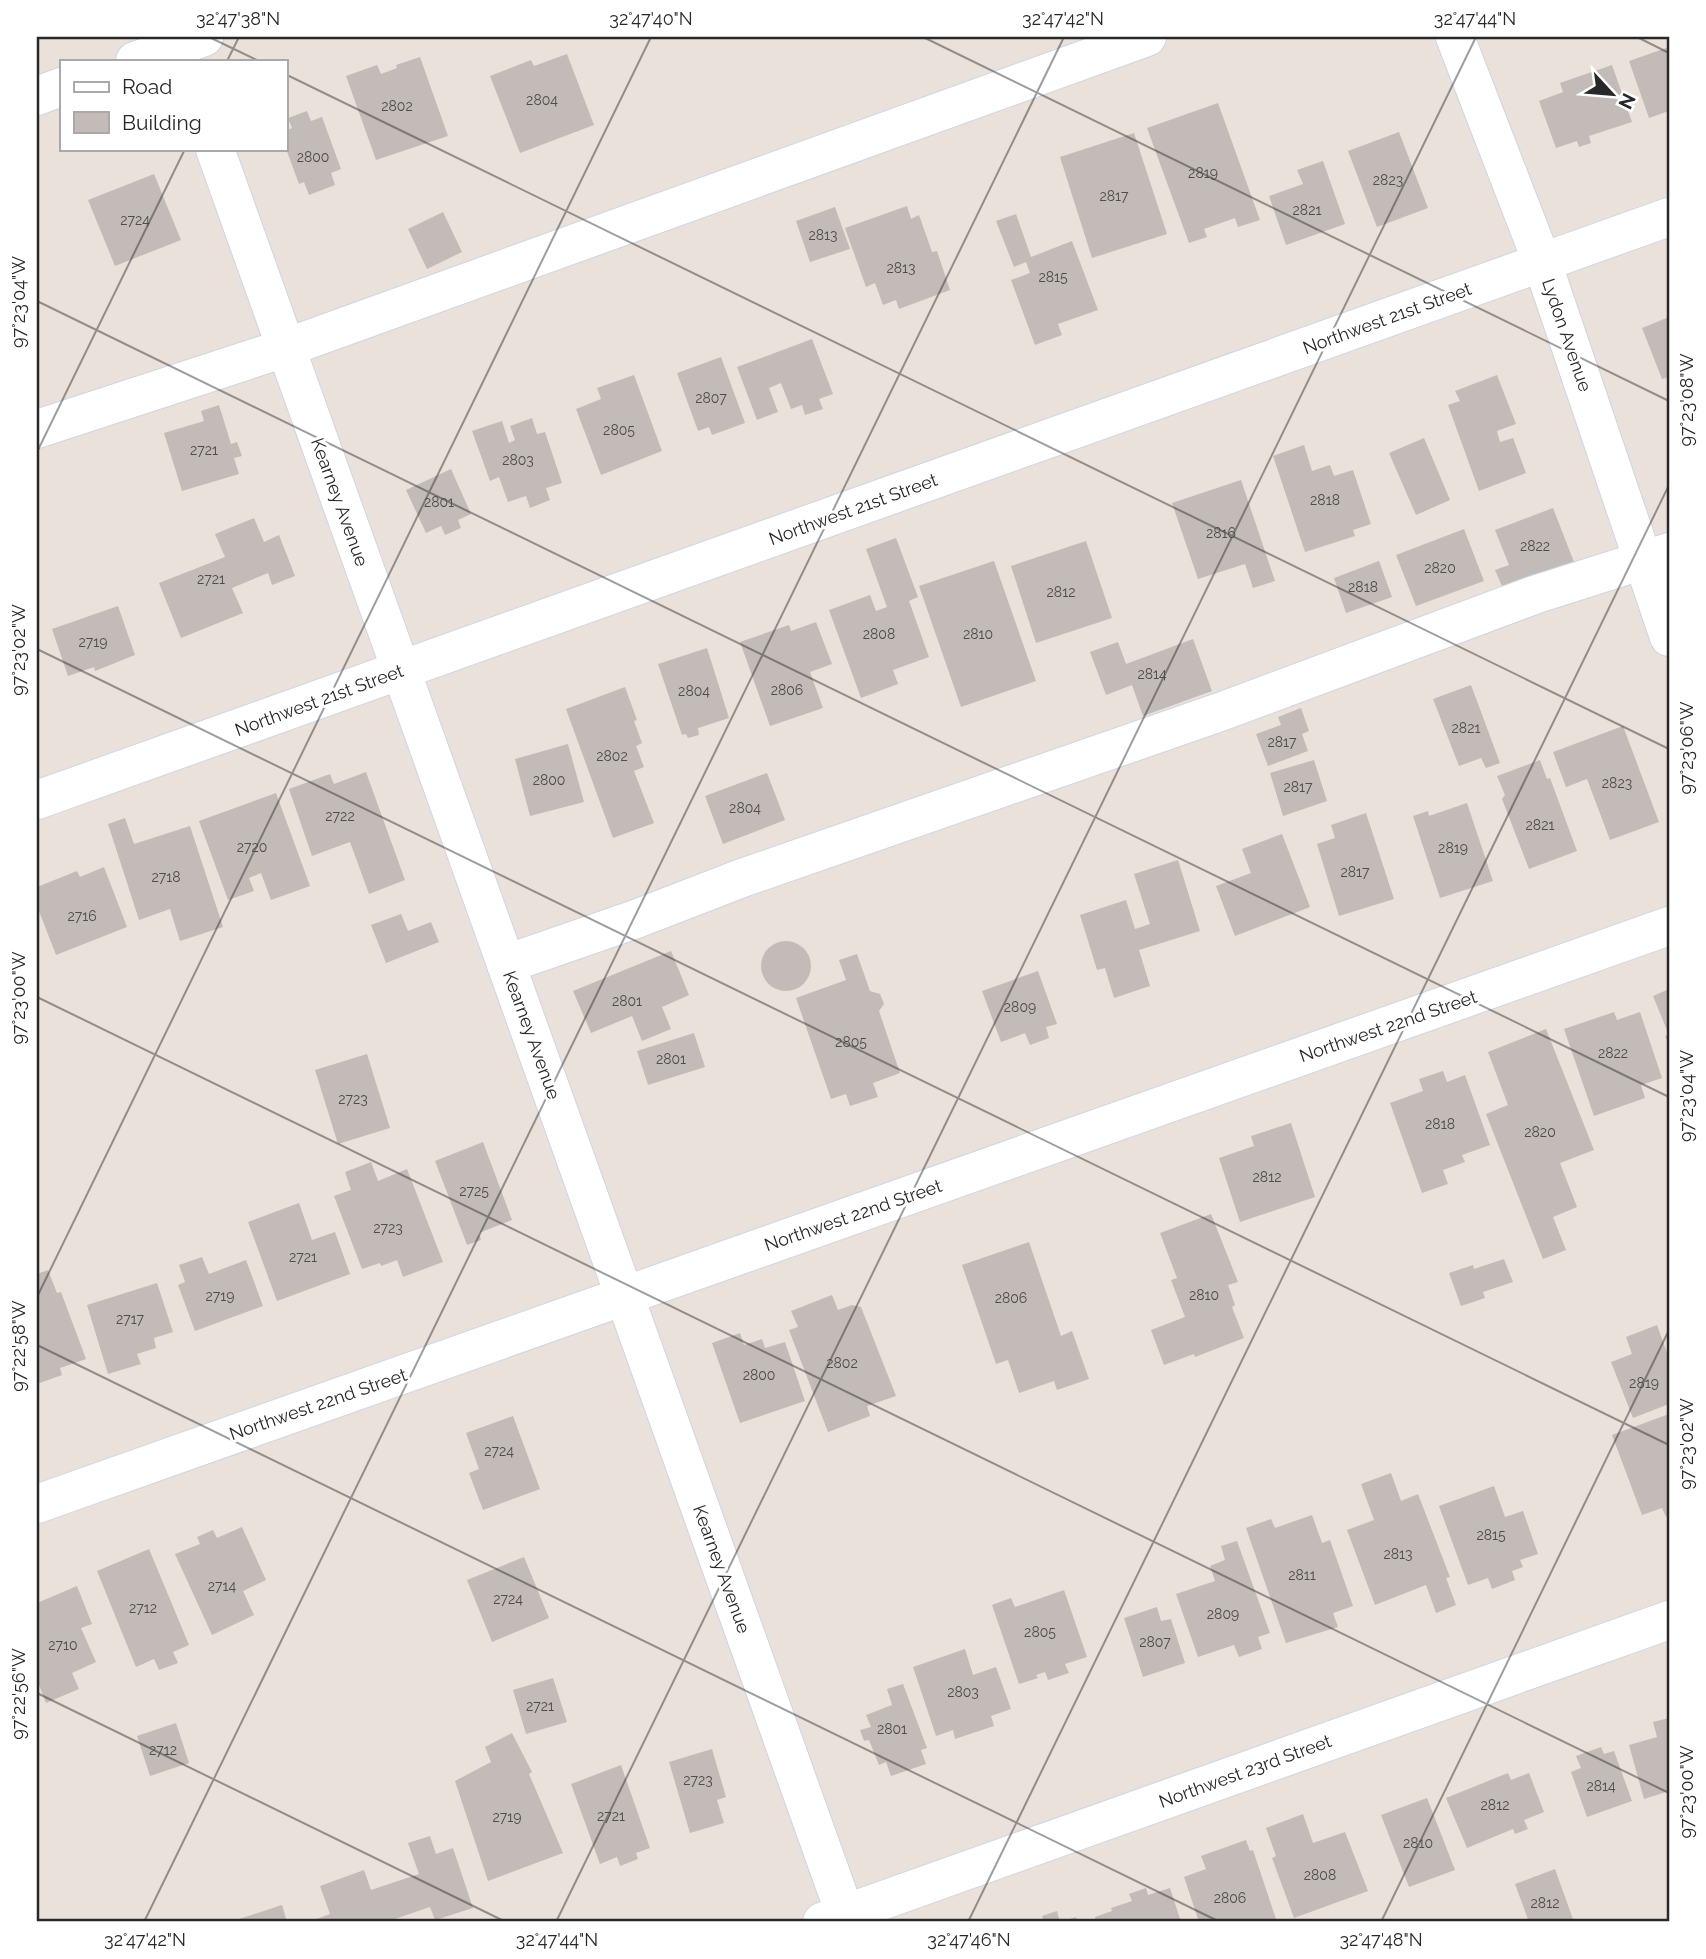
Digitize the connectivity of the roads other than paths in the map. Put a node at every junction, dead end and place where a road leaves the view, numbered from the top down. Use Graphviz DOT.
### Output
graph roads {
  1 [pos="1147,37"];
  2 [pos="1455,37"];
  3 [pos="185,45"];
  4 [pos="138,60"];
  5 [pos="60,87"];
  6 [pos="37,96"];
  7 [pos="215,150"];
  8 [pos="1669,217"];
  9 [pos="1542,262"];
  10 [pos="285,348"];
  11 [pos="37,429"];
  12 [pos="1657,557"];
  13 [pos="1669,636"];
  14 [pos="401,670"];
  15 [pos="37,800"];
  16 [pos="1669,926"];
  17 [pos="506,964"];
  18 [pos="625,1296"];
  19 [pos="37,1504"];
  20 [pos="1669,1620"];
  21 [pos="838,1919"];
  1 -- 10 [label="street"];
  2 -- 9 [label="street, Lydon Avenue"];
  3 -- 4 [label="street"];
  5 -- 6 [label="street"];
  7 -- 10 [label="street, Kearney Avenue"];
  8 -- 9 [label="street, Northwest 21st Street"];
  9 -- 12 [label="street, Lydon Avenue"];
  9 -- 14 [label="street, Northwest 21st Street"];
  10 -- 11 [label="street"];
  10 -- 14 [label="street, Kearney Avenue"];
  12 -- 13 [label="street, Lydon Avenue"];
  12 -- 17 [label="street"];
  14 -- 15 [label="street, Northwest 21st Street"];
  14 -- 17 [label="street, Kearney Avenue"];
  16 -- 18 [label="street, Northwest 22nd Street"];
  17 -- 18 [label="street, Kearney Avenue"];
  18 -- 19 [label="street, Northwest 22nd Street"];
  18 -- 21 [label="street, Kearney Avenue"];
  20 -- 21 [label="street, Northwest 23rd Street"];
}
